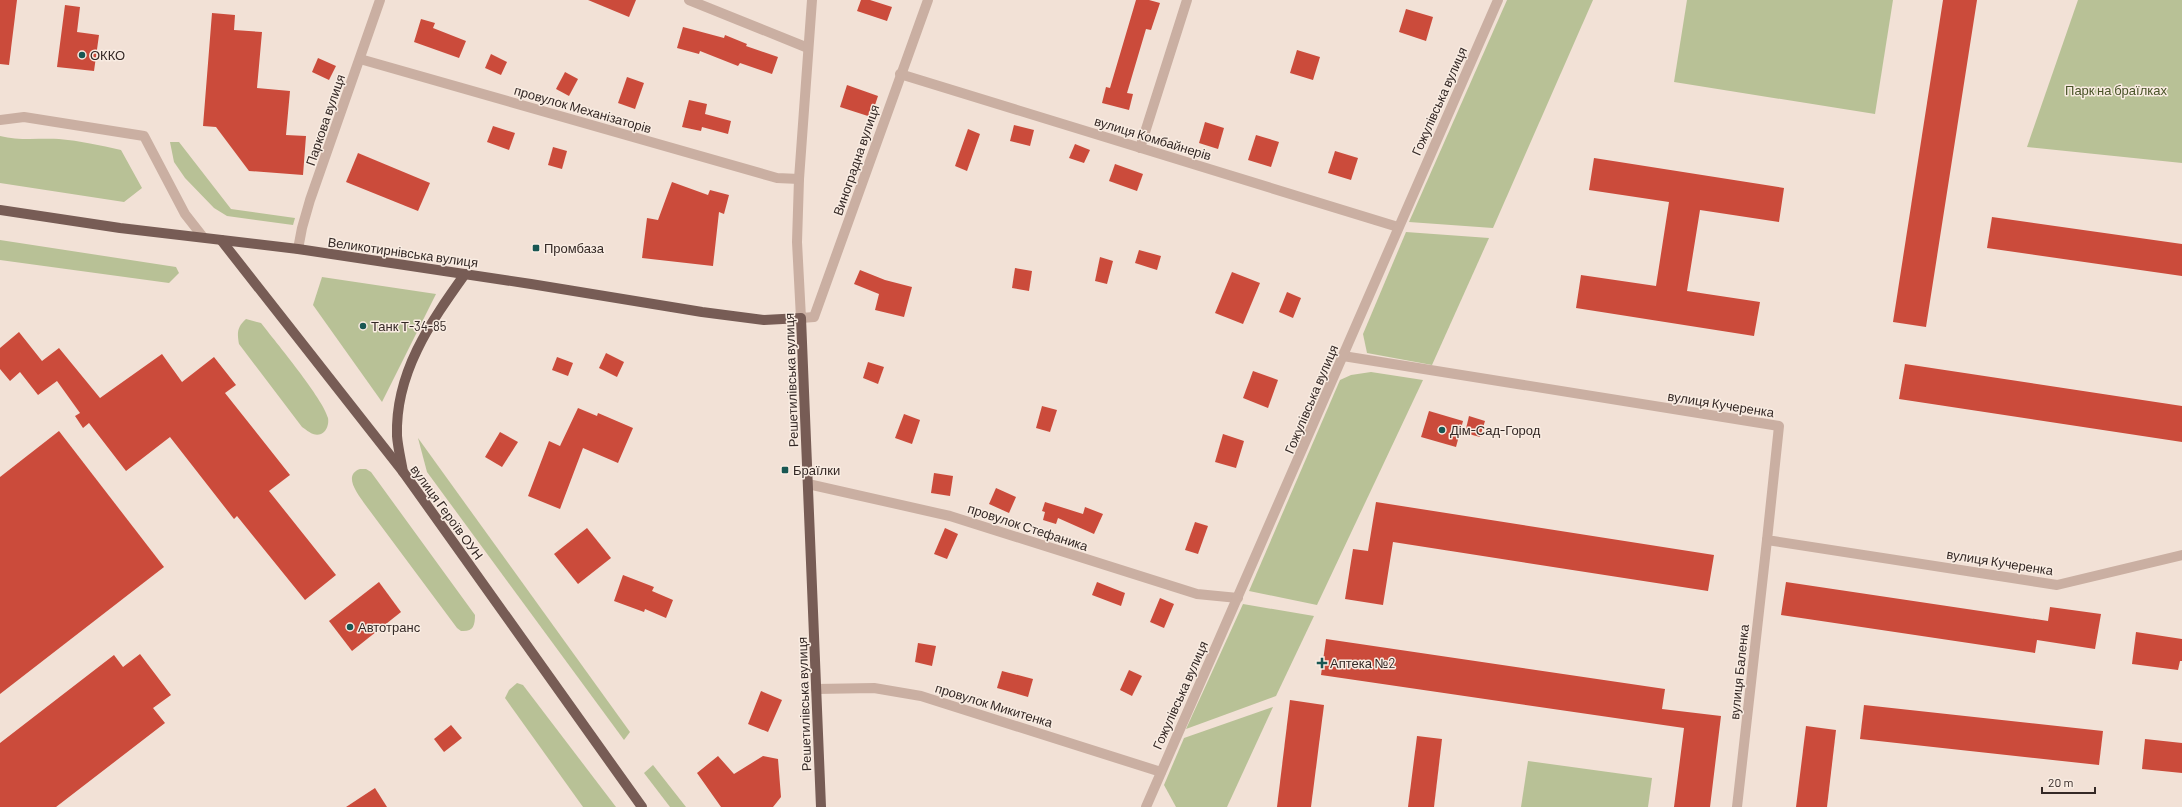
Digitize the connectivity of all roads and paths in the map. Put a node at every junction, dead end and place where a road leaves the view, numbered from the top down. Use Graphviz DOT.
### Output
graph roads {
  1 [pos="380,0"];
  2 [pos="689,0"];
  3 [pos="812,0"];
  4 [pos="928,0"];
  5 [pos="1187,0"];
  6 [pos="1498,0"];
  7 [pos="808,48"];
  8 [pos="360,59"];
  9 [pos="900,74"];
  10 [pos="0,120"];
  11 [pos="1140,148"];
  12 [pos="799,179"];
  13 [pos="0,210"];
  14 [pos="1398,227"];
  15 [pos="203,237"];
  16 [pos="220,240"];
  17 [pos="298,249"];
  18 [pos="465,274"];
  19 [pos="801,318"];
  20 [pos="1344,356"];
  21 [pos="404,474"];
  22 [pos="808,484"];
  23 [pos="1767,540"];
  24 [pos="2182,555"];
  25 [pos="1238,598"];
  26 [pos="816,689"];
  27 [pos="1160,772"];
  28 [pos="820,805"];
  29 [pos="642,807"];
  30 [pos="1146,807"];
  31 [pos="1737,807"];
  1 -- 8 [label="street, Паркова вулиця"];
  2 -- 7 [label="street"];
  3 -- 7 [label="street, Решетилівська вулиця"];
  4 -- 9 [label="street, Виноградна вулиця"];
  5 -- 11 [label="street"];
  6 -- 14 [label="street, Гожулівська вулиця"];
  7 -- 12 [label="street, Решетилівська вулиця"];
  8 -- 12 [label="street, провулок Механізаторів"];
  8 -- 17 [label="street, Паркова вулиця"];
  9 -- 11 [label="street, вулиця Комбайнерів"];
  9 -- 19 [label="street, Виноградна вулиця"];
  10 -- 15 [label="street"];
  11 -- 14 [label="street, вулиця Комбайнерів"];
  12 -- 19 [label="street, Решетилівська вулиця"];
  13 -- 15 [label="main road, Великотирнівська вулиця"];
  14 -- 20 [label="street, Гожулівська вулиця"];
  15 -- 16 [label="main road, Великотирнівська вулиця"];
  16 -- 17 [label="main road, Великотирнівська вулиця"];
  16 -- 21 [label="main road, вулиця Героїв ОУН"];
  17 -- 18 [label="main road, Великотирнівська вулиця"];
  18 -- 19 [label="main road, Великотирнівська вулиця"];
  18 -- 21 [label="main road"];
  19 -- 22 [label="main road, Решетилівська вулиця"];
  20 -- 23 [label="street, вулиця Кучеренка"];
  20 -- 25 [label="street, Гожулівська вулиця"];
  21 -- 29 [label="main road, вулиця Героїв ОУН"];
  22 -- 25 [label="street, провулок Стефаника"];
  22 -- 26 [label="main road, Решетилівська вулиця"];
  23 -- 24 [label="street, вулиця Кучеренка"];
  23 -- 31 [label="street, вулиця Баленка"];
  25 -- 27 [label="street, Гожулівська вулиця"];
  26 -- 27 [label="street, провулок Микитенка"];
  26 -- 28 [label="main road, Решетилівська вулиця"];
  27 -- 30 [label="street, Гожулівська вулиця"];
}
